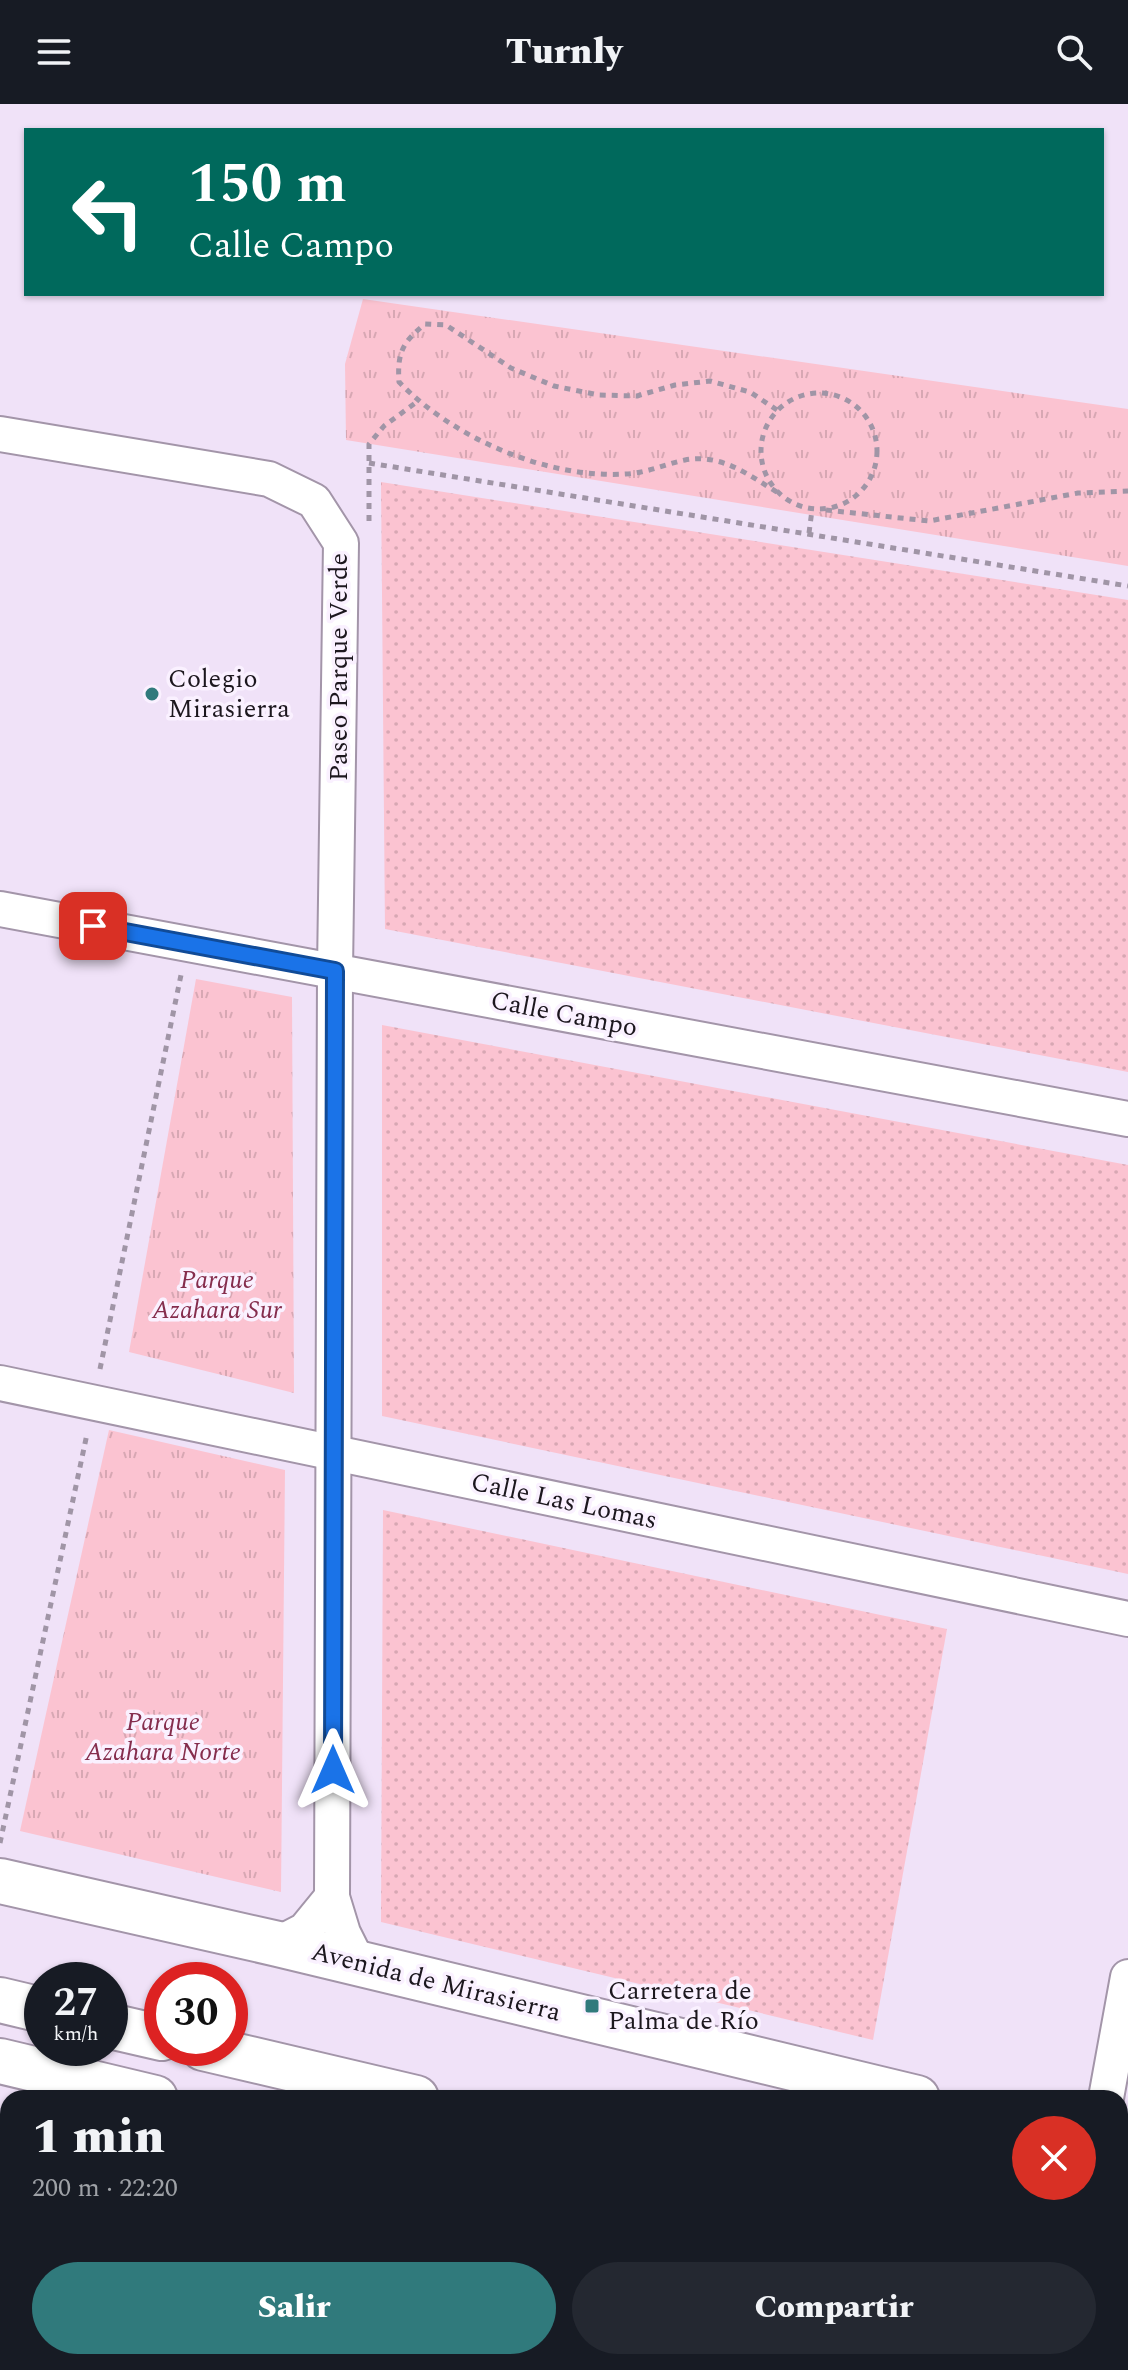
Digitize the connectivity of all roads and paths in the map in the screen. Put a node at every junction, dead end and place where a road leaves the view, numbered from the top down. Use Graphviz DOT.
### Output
graph roads {
  1 [pos="418,401"];
  2 [pos="777,410"];
  3 [pos="0,434"];
  4 [pos="369,463"];
  5 [pos="1128,491"];
  6 [pos="780,494"];
  7 [pos="825,509"];
  8 [pos="812,510"];
  9 [pos="809,533"];
  10 [pos="369,536"];
  11 [pos="1128,586"];
  12 [pos="0,909"];
  13 [pos="187,944"];
  14 [pos="335,971"];
  15 [pos="1128,1119"];
  16 [pos="0,1383"];
  17 [pos="93,1403"];
  18 [pos="334,1453"];
  19 [pos="1128,1619"];
  20 [pos="0,1844"];
  21 [pos="0,1881"];
  22 [pos="332,1897"];
  23 [pos="278,1944"];
  24 [pos="359,1965"];
  25 [pos="1128,1977"];
  26 [pos="0,2000"];
  27 [pos="24,2006"];
  28 [pos="248,2059"];
  29 [pos="0,2061"];
  30 [pos="121,2090"];
  31 [pos="382,2090"];
  32 [pos="891,2090"];
  33 [pos="1107,2090"];
  1 -- 2 [label="path"];
  1 -- 4 [label="path"];
  1 -- 6 [label="path"];
  2 -- 6 [label="path"];
  2 -- 7 [label="path"];
  3 -- 14 [label="street, Paseo Parque Verde"];
  4 -- 9 [label="path"];
  4 -- 10 [label="path"];
  5 -- 7 [label="path"];
  6 -- 8 [label="path"];
  7 -- 8 [label="path"];
  8 -- 9 [label="path"];
  9 -- 11 [label="path"];
  12 -- 13 [label="street, Calle Campo"];
  13 -- 14 [label="street, Calle Campo"];
  13 -- 17 [label="path"];
  14 -- 15 [label="street, Calle Campo"];
  14 -- 18 [label="street, Paseo Parque Verde"];
  16 -- 17 [label="street, Calle Las Lomas"];
  17 -- 18 [label="street, Calle Las Lomas"];
  17 -- 20 [label="path"];
  18 -- 19 [label="street, Calle Las Lomas"];
  18 -- 22 [label="street, Paseo Parque Verde"];
  21 -- 23 [label="street, Avenida de Mirasierra"];
  22 -- 23 [label="street"];
  22 -- 24 [label="street, Paseo Parque Verde"];
  23 -- 24 [label="street, Avenida de Mirasierra"];
  24 -- 32 [label="street, Avenida de Mirasierra"];
  25 -- 33 [label="street"];
  26 -- 27 [label="street"];
  28 -- 31 [label="street"];
  29 -- 30 [label="street"];
}
